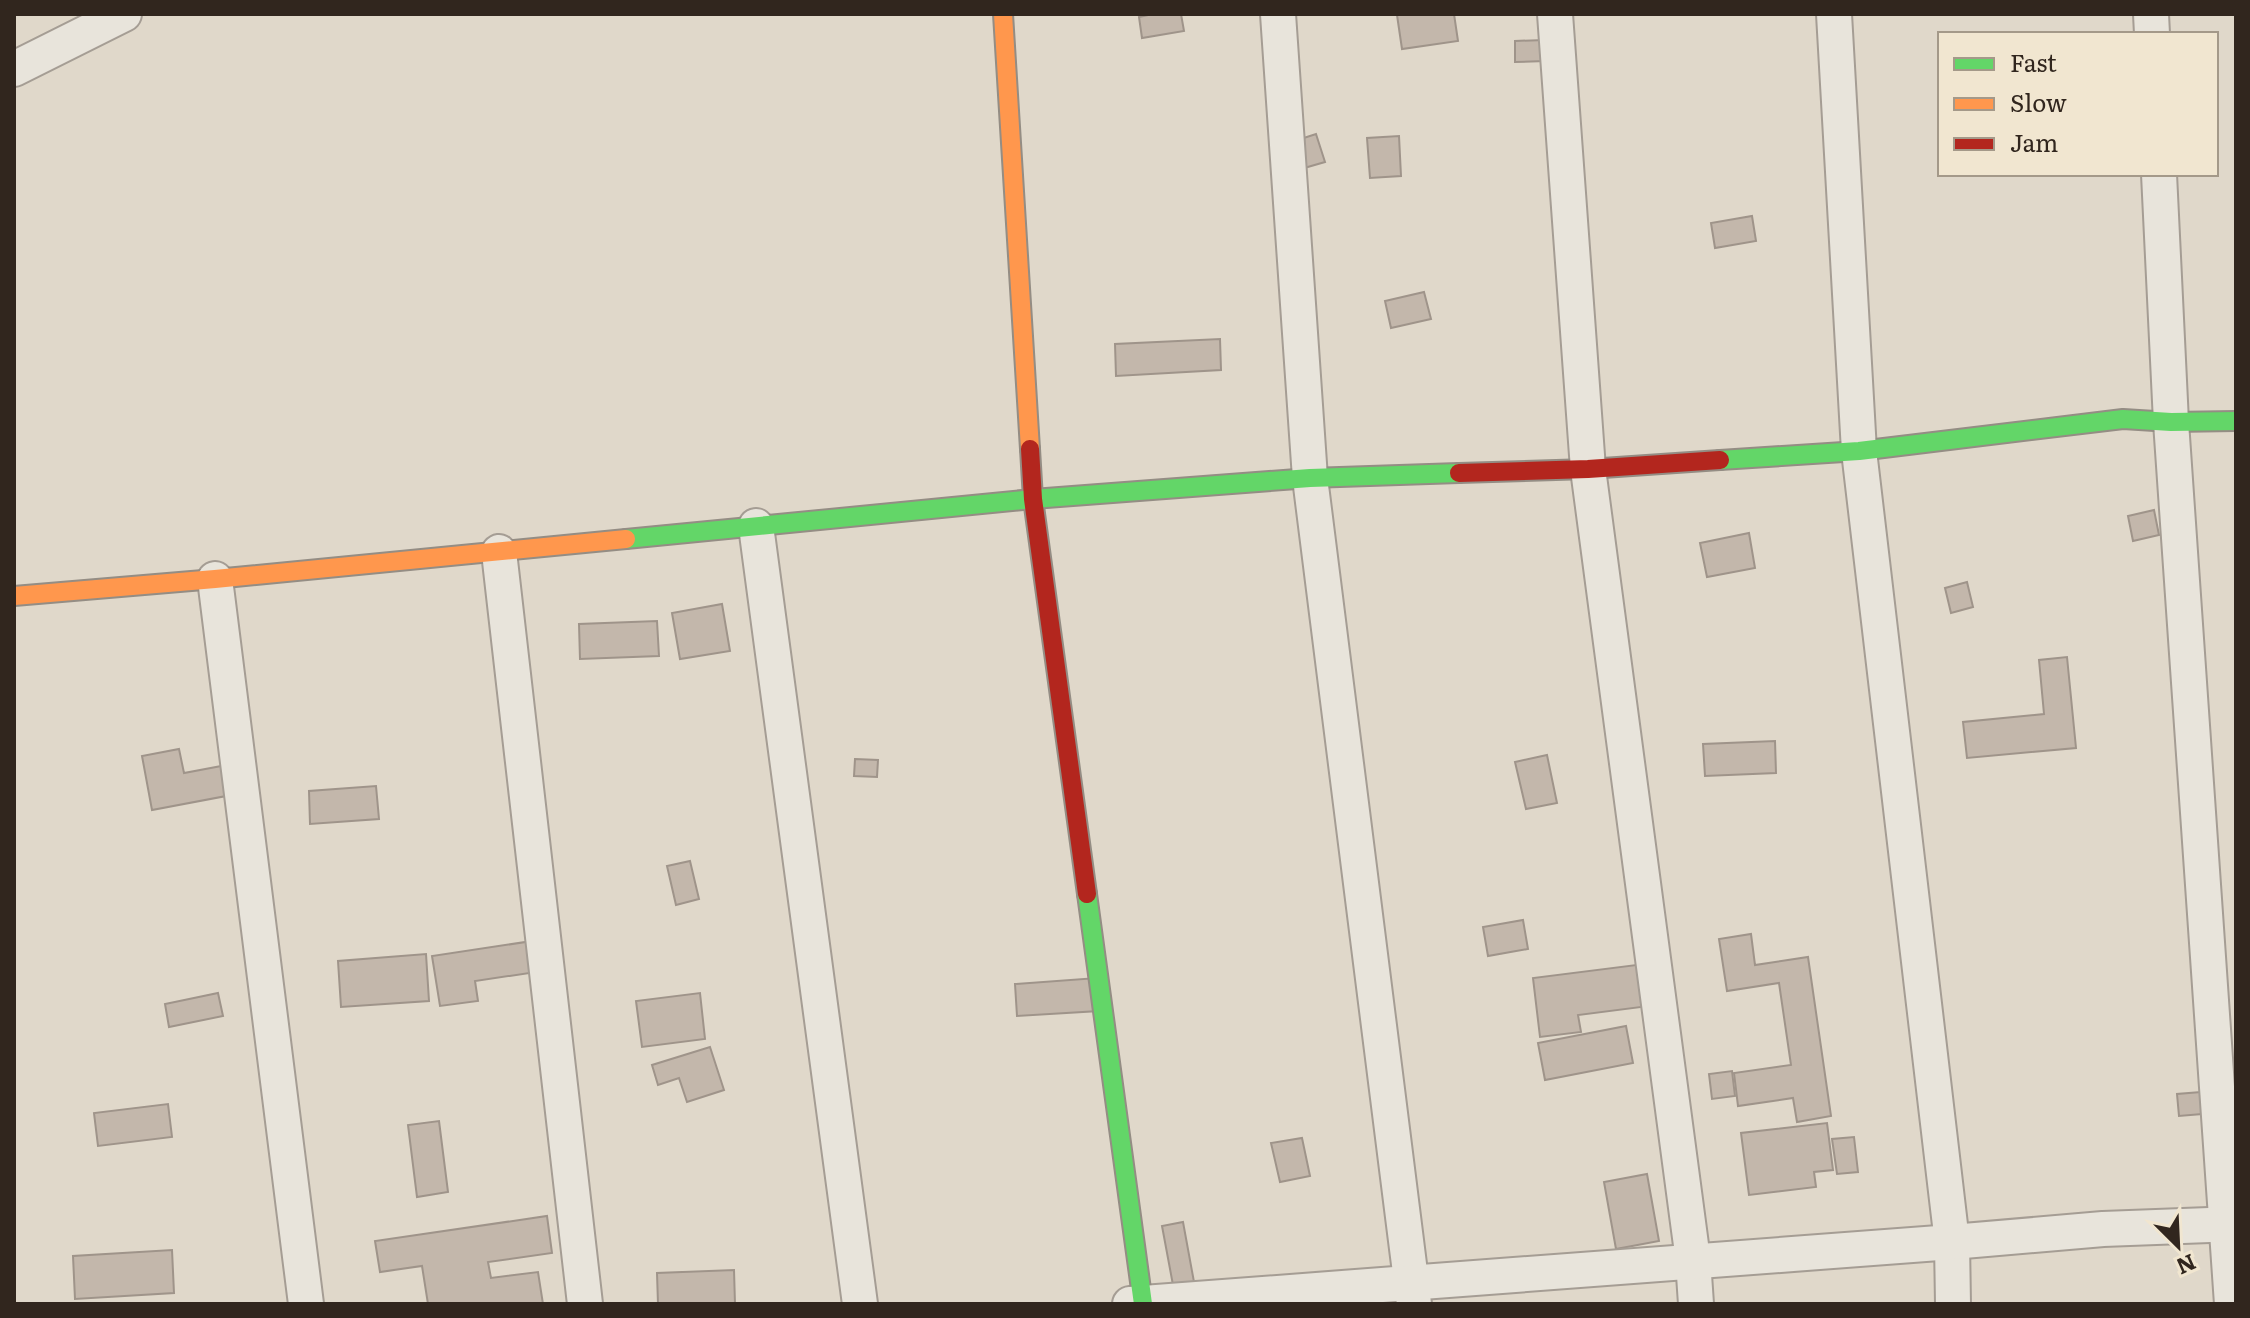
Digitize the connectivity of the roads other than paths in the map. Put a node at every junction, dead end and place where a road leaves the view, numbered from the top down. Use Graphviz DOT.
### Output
graph roads {
  1 [pos="124,14"];
  2 [pos="1003,14"];
  3 [pos="1278,14"];
  4 [pos="1555,14"];
  5 [pos="1834,14"];
  6 [pos="14,69"];
  7 [pos="2159,176"];
  8 [pos="2236,421"];
  9 [pos="2171,422"];
  10 [pos="1859,451"];
  11 [pos="1588,469"];
  12 [pos="1310,478"];
  13 [pos="1033,499"];
  14 [pos="756,526"];
  15 [pos="499,552"];
  16 [pos="215,579"];
  17 [pos="14,596"];
  18 [pos="2231,1224"];
  19 [pos="1952,1242"];
  20 [pos="1693,1260"];
  21 [pos="1413,1293"];
  22 [pos="306,1304"];
  23 [pos="585,1304"];
  24 [pos="860,1304"];
  25 [pos="1130,1304"];
  26 [pos="1143,1304"];
  27 [pos="1696,1304"];
  28 [pos="1953,1304"];
  29 [pos="2232,1304"];
  1 -- 6 [label="street"];
  2 -- 13 [label="street"];
  3 -- 12 [label="street"];
  4 -- 11 [label="street"];
  5 -- 10 [label="street"];
  7 -- 9 [label="street"];
  8 -- 9 [label="street"];
  9 -- 10 [label="street"];
  9 -- 18 [label="street"];
  10 -- 11 [label="street"];
  10 -- 19 [label="street"];
  11 -- 12 [label="street"];
  11 -- 20 [label="street"];
  12 -- 13 [label="street"];
  12 -- 21 [label="street"];
  13 -- 14 [label="street"];
  13 -- 26 [label="street"];
  14 -- 15 [label="street"];
  14 -- 24 [label="street"];
  15 -- 16 [label="street"];
  15 -- 23 [label="street"];
  16 -- 17 [label="street"];
  16 -- 22 [label="street"];
  18 -- 19 [label="street"];
  18 -- 29 [label="street"];
  19 -- 20 [label="street"];
  19 -- 28 [label="street"];
  20 -- 21 [label="street"];
  20 -- 27 [label="street"];
  21 -- 26 [label="street"];
  25 -- 26 [label="street"];
}
